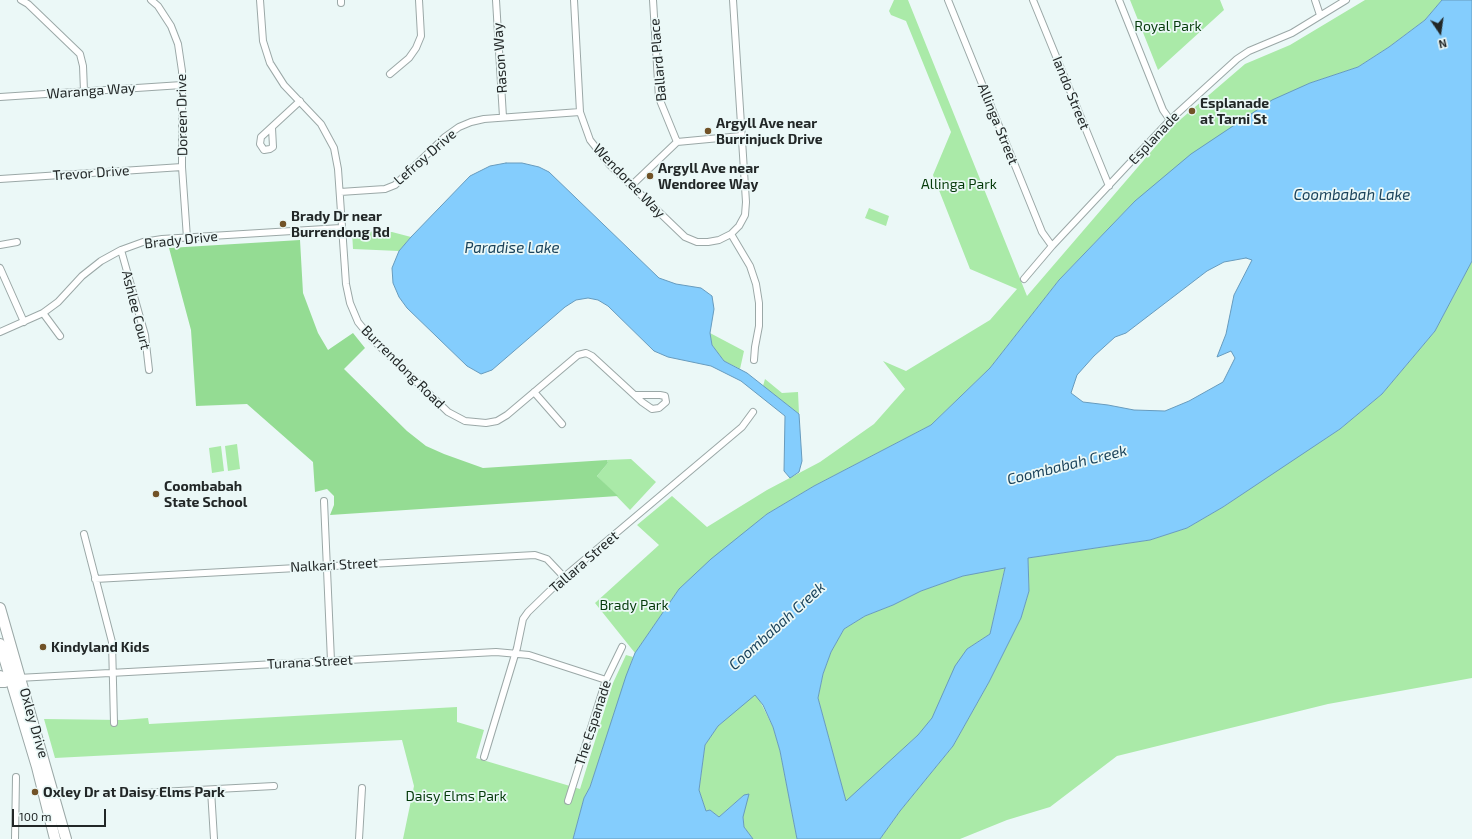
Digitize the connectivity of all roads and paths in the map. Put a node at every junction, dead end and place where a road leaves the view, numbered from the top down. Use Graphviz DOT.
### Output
graph roads {
  1 [pos="21,0"];
  2 [pos="151,0"];
  3 [pos="260,0"];
  4 [pos="419,0"];
  5 [pos="496,0"];
  6 [pos="574,0"];
  7 [pos="653,0"];
  8 [pos="733,0"];
  9 [pos="948,0"];
  10 [pos="1033,0"];
  11 [pos="1119,0"];
  12 [pos="1315,0"];
  13 [pos="1346,0"];
  14 [pos="1320,15"];
  15 [pos="390,74"];
  16 [pos="182,85"];
  17 [pos="84,91"];
  18 [pos="0,97"];
  19 [pos="300,101"];
  20 [pos="580,112"];
  21 [pos="504,117"];
  22 [pos="1170,120"];
  23 [pos="272,128"];
  24 [pos="741,136"];
  25 [pos="677,142"];
  26 [pos="182,167"];
  27 [pos="0,179"];
  28 [pos="632,185"];
  29 [pos="1109,186"];
  30 [pos="340,192"];
  31 [pos="341,228"];
  32 [pos="731,234"];
  33 [pos="187,238"];
  34 [pos="17,242"];
  35 [pos="0,245"];
  36 [pos="1052,246"];
  37 [pos="121,250"];
  38 [pos="0,268"];
  39 [pos="1024,279"];
  40 [pos="43,313"];
  41 [pos="24,322"];
  42 [pos="0,332"];
  43 [pos="60,336"];
  44 [pos="754,360"];
  45 [pos="149,370"];
  46 [pos="534,392"];
  47 [pos="635,395"];
  48 [pos="753,412"];
  49 [pos="562,424"];
  50 [pos="324,501"];
  51 [pos="84,534"];
  52 [pos="326,566"];
  53 [pos="564,577"];
  54 [pos="95,579"];
  55 [pos="0,608"];
  56 [pos="0,644"];
  57 [pos="622,647"];
  58 [pos="514,653"];
  59 [pos="331,661"];
  60 [pos="113,673"];
  61 [pos="0,675"];
  62 [pos="21,678"];
  63 [pos="10,679"];
  64 [pos="606,680"];
  65 [pos="0,683"];
  66 [pos="114,723"];
  67 [pos="484,757"];
  68 [pos="16,777"];
  69 [pos="274,786"];
  70 [pos="362,788"];
  71 [pos="212,790"];
  72 [pos="141,793"];
  73 [pos="568,801"];
  74 [pos="15,839"];
  75 [pos="55,839"];
  76 [pos="66,839"];
  77 [pos="214,839"];
  78 [pos="360,839"];
  1 -- 17 [label="street"];
  2 -- 16 [label="street, Doreen Drive"];
  3 -- 19 [label="street, Burrendong Road"];
  4 -- 15 [label="street"];
  5 -- 21 [label="street, Rason Way"];
  6 -- 20 [label="street, Wendoree Way"];
  7 -- 25 [label="street, Ballard Place"];
  8 -- 24 [label="street"];
  9 -- 36 [label="street, Allinga Street"];
  10 -- 29 [label="street, Iando Street"];
  11 -- 22 [label="street"];
  12 -- 14 [label="street"];
  13 -- 14 [label="street, Esplanade"];
  14 -- 22 [label="street, Esplanade"];
  16 -- 17 [label="street, Waranga Way"];
  16 -- 26 [label="street, Doreen Drive"];
  17 -- 18 [label="street, Waranga Way"];
  19 -- 23 [label="street"];
  19 -- 30 [label="street, Burrendong Road"];
  20 -- 21 [label="street, Lefroy Drive"];
  20 -- 28 [label="street, Wendoree Way"];
  21 -- 30 [label="street, Lefroy Drive"];
  22 -- 29 [label="street, Esplanade"];
  24 -- 25 [label="street"];
  24 -- 32 [label="street"];
  25 -- 28 [label="street"];
  26 -- 27 [label="street, Trevor Drive"];
  26 -- 33 [label="street, Doreen Drive"];
  28 -- 32 [label="street, Wendoree Way"];
  29 -- 36 [label="street, Esplanade"];
  30 -- 31 [label="street, Burrendong Road"];
  31 -- 33 [label="street, Brady Drive"];
  31 -- 46 [label="street, Burrendong Road"];
  32 -- 44 [label="street"];
  33 -- 37 [label="street, Brady Drive"];
  34 -- 35 [label="street"];
  36 -- 39 [label="street, Esplanade"];
  37 -- 40 [label="street, Brady Drive"];
  37 -- 45 [label="street, Ashlee Court"];
  38 -- 41 [label="street"];
  40 -- 41 [label="street, Brady Drive"];
  40 -- 43 [label="street"];
  41 -- 42 [label="street, Brady Drive"];
  46 -- 47 [label="street, Burrendong Road"];
  46 -- 49 [label="street"];
  48 -- 53 [label="street, Tallara Street"];
  50 -- 52 [label="street"];
  51 -- 54 [label="street"];
  52 -- 53 [label="street, Nalkari Street"];
  52 -- 54 [label="street, Nalkari Street"];
  52 -- 59 [label="street"];
  53 -- 58 [label="street, Tallara Street"];
  54 -- 60 [label="street"];
  55 -- 62 [label="main road, Oxley Drive"];
  56 -- 63 [label="main road, Oxley Drive"];
  57 -- 64 [label="street, The Espanade"];
  58 -- 59 [label="street, Turana Street"];
  58 -- 64 [label="street, Turana Street"];
  58 -- 67 [label="street, Tallara Street"];
  59 -- 60 [label="street, Turana Street"];
  60 -- 62 [label="street, Turana Street"];
  60 -- 66 [label="street"];
  61 -- 63 [label="street"];
  62 -- 63 [label="street, Turana Street"];
  62 -- 76 [label="main road, Oxley Drive"];
  63 -- 65 [label="street"];
  63 -- 75 [label="main road, Oxley Drive"];
  64 -- 73 [label="street, The Espanade"];
  68 -- 74 [label="street"];
  69 -- 71 [label="street"];
  70 -- 78 [label="street"];
  71 -- 72 [label="street"];
  71 -- 77 [label="street"];
}
